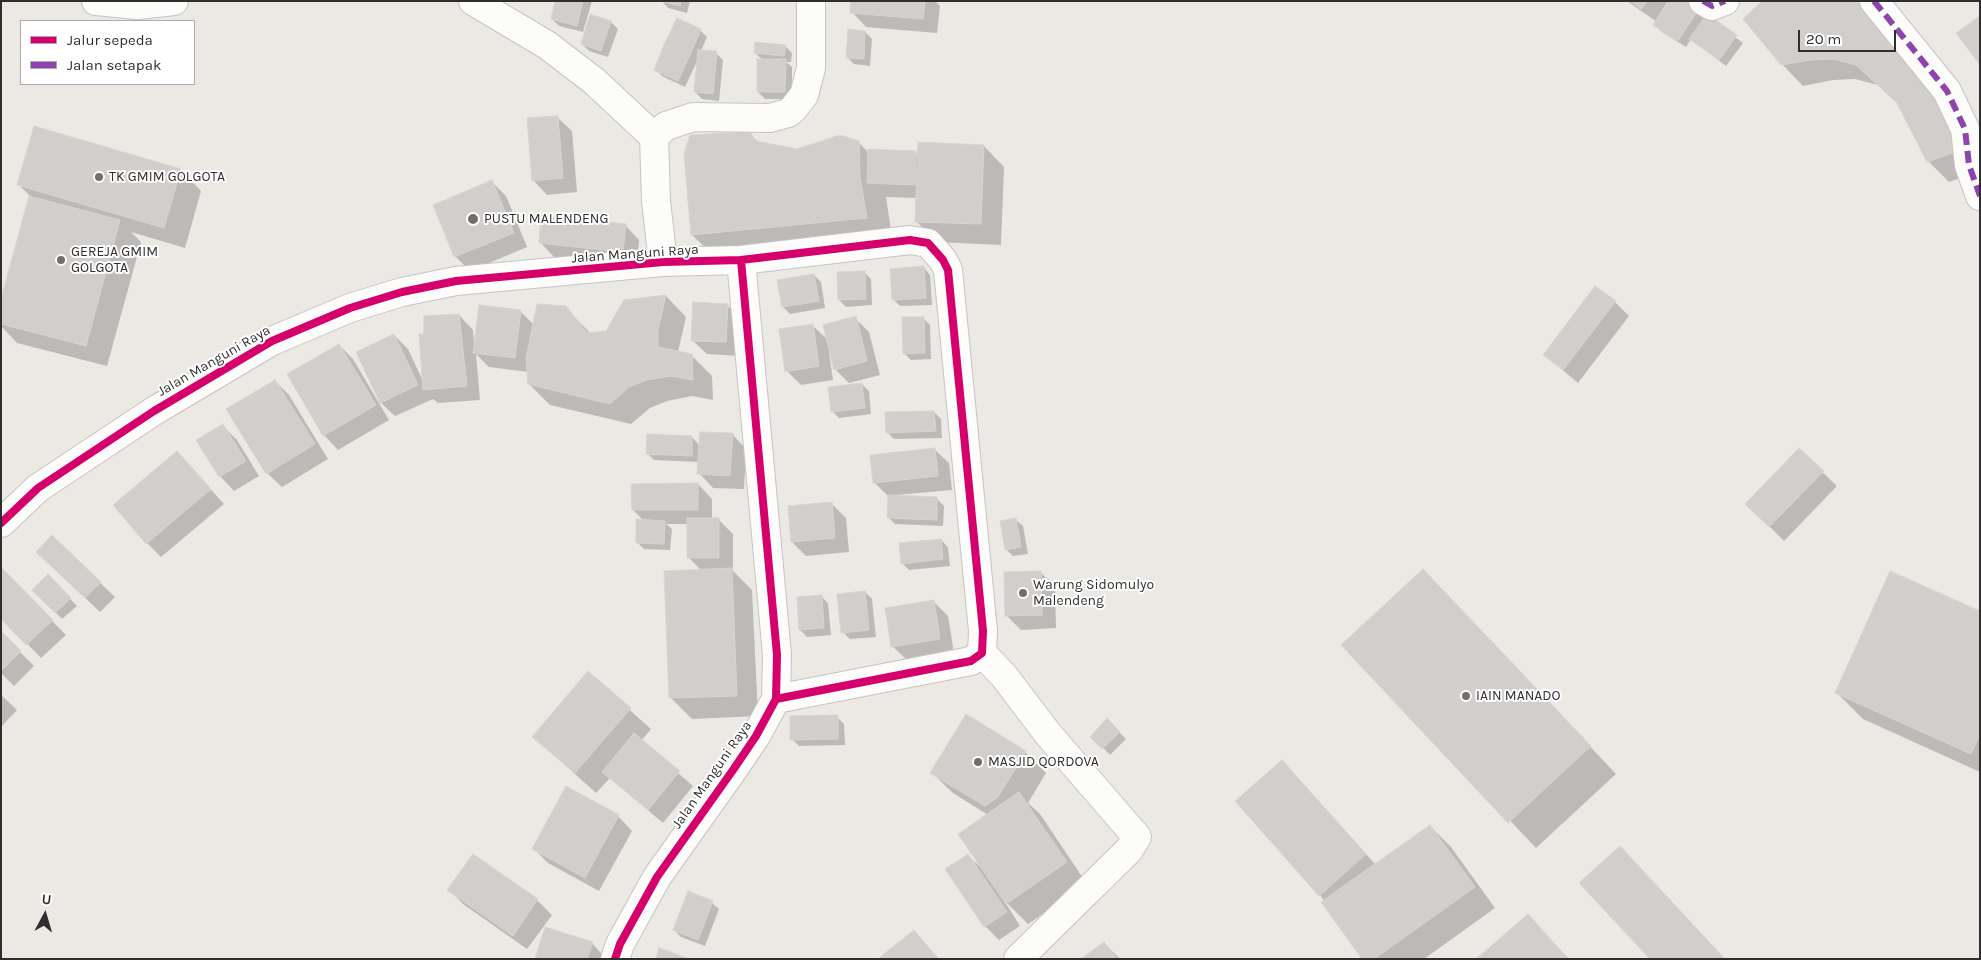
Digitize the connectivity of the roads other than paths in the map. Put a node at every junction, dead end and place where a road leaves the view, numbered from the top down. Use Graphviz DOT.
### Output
graph roads {
  1 [pos="96,1"];
  2 [pos="174,1"];
  3 [pos="473,1"];
  4 [pos="811,1"];
  5 [pos="1703,1"];
  6 [pos="1725,1"];
  7 [pos="1874,1"];
  8 [pos="654,137"];
  9 [pos="1980,196"];
  10 [pos="741,260"];
  11 [pos="663,262"];
  12 [pos="1,522"];
  13 [pos="982,653"];
  14 [pos="776,699"];
  15 [pos="615,959"];
  16 [pos="1018,959"];
  1 -- 2 [label="street"];
  3 -- 8 [label="street"];
  4 -- 8 [label="street"];
  5 -- 6 [label="street"];
  7 -- 9 [label="street"];
  8 -- 11 [label="street"];
  10 -- 11 [label="street, Jalan Manguni Raya"];
  10 -- 13 [label="street"];
  10 -- 14 [label="street, Jalan Manguni Raya"];
  11 -- 12 [label="street, Jalan Manguni Raya"];
  13 -- 14 [label="street"];
  13 -- 16 [label="street"];
  14 -- 15 [label="street, Jalan Manguni Raya"];
}
